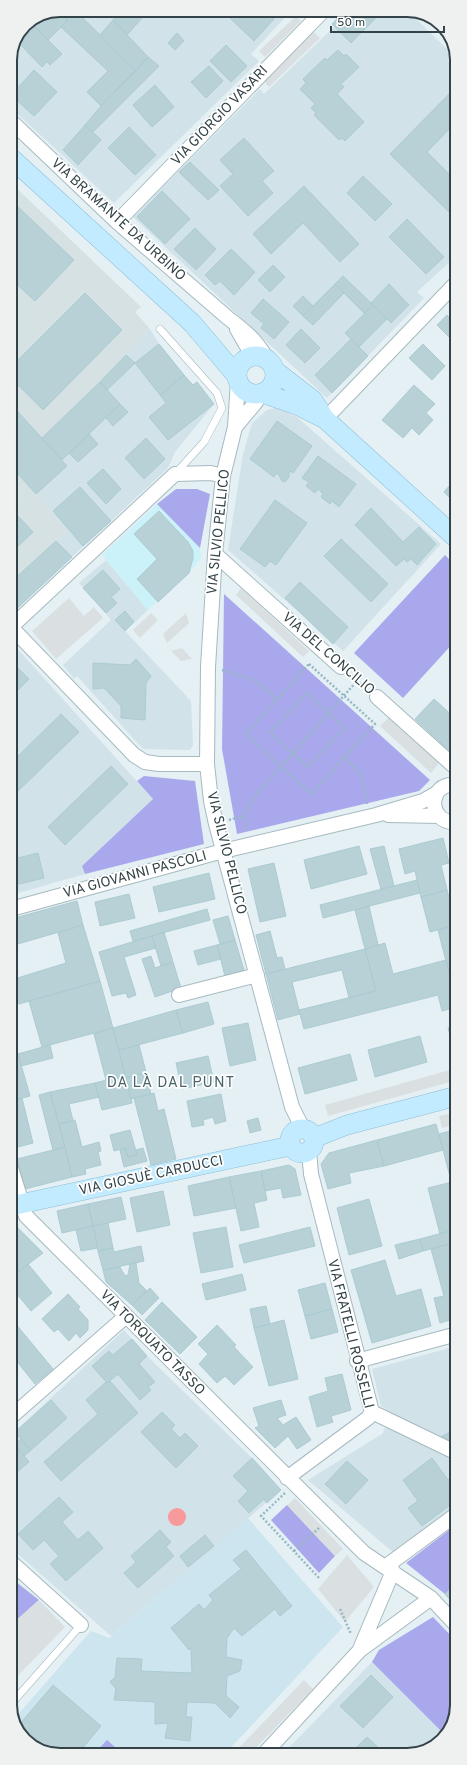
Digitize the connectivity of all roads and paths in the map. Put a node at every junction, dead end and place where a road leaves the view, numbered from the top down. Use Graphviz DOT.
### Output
graph roads {
  1 [pos="317,17"];
  2 [pos="17,127"];
  3 [pos="17,163"];
  4 [pos="117,222"];
  5 [pos="450,290"];
  6 [pos="228,318"];
  7 [pos="160,330"];
  8 [pos="271,365"];
  9 [pos="241,368"];
  10 [pos="261,393"];
  11 [pos="325,419"];
  12 [pos="235,427"];
  13 [pos="175,474"];
  14 [pos="223,476"];
  15 [pos="450,533"];
  16 [pos="215,554"];
  17 [pos="17,621"];
  18 [pos="17,633"];
  19 [pos="208,667"];
  20 [pos="341,667"];
  21 [pos="357,681"];
  22 [pos="343,696"];
  23 [pos="377,697"];
  24 [pos="278,699"];
  25 [pos="329,713"];
  26 [pos="292,753"];
  27 [pos="440,755"];
  28 [pos="345,757"];
  29 [pos="450,763"];
  30 [pos="207,764"];
  31 [pos="281,766"];
  32 [pos="450,778"];
  33 [pos="450,786"];
  34 [pos="437,793"];
  35 [pos="373,816"];
  36 [pos="439,816"];
  37 [pos="450,822"];
  38 [pos="216,824"];
  39 [pos="223,851"];
  40 [pos="17,907"];
  41 [pos="257,975"];
  42 [pos="179,995"];
  43 [pos="450,1098"];
  44 [pos="308,1139"];
  45 [pos="17,1205"];
  46 [pos="17,1206"];
  47 [pos="126,1317"];
  48 [pos="450,1336"];
  49 [pos="357,1361"];
  50 [pos="17,1412"];
  51 [pos="372,1412"];
  52 [pos="450,1450"];
  53 [pos="291,1481"];
  54 [pos="329,1519"];
  55 [pos="450,1520"];
  56 [pos="294,1551"];
  57 [pos="17,1567"];
  58 [pos="389,1569"];
  59 [pos="320,1579"];
  60 [pos="431,1598"];
  61 [pos="340,1609"];
  62 [pos="450,1618"];
  63 [pos="81,1625"];
  64 [pos="360,1650"];
  65 [pos="17,1697"];
  66 [pos="270,1748"];
  1 -- 4 [label="street, VIA GIORGIO VASARI"];
  2 -- 4 [label="street, VIA BRAMANTE DA URBINO"];
  3 -- 9 [label="street, VIA BRAMANTE DA URBINO"];
  4 -- 6 [label="street, VIA BRAMANTE DA URBINO"];
  5 -- 11 [label="street"];
  6 -- 8 [label="street, VIA BRAMANTE DA URBINO"];
  6 -- 9 [label="street, VIA BRAMANTE DA URBINO"];
  7 -- 13 [label="lane"];
  8 -- 9 [label="street"];
  8 -- 10 [label="street"];
  8 -- 11 [label="street, VIA BRAMANTE DA URBINO"];
  9 -- 10 [label="street"];
  9 -- 12 [label="street, VIA SILVIO PELLICO"];
  10 -- 11 [label="street, VIA BRAMANTE DA URBINO"];
  10 -- 12 [label="street, VIA SILVIO PELLICO"];
  11 -- 15 [label="street, VIA BRAMANTE DA URBINO"];
  12 -- 14 [label="street, VIA SILVIO PELLICO"];
  13 -- 14 [label="street"];
  13 -- 17 [label="street"];
  14 -- 16 [label="street, VIA SILVIO PELLICO"];
  16 -- 19 [label="street, VIA SILVIO PELLICO"];
  16 -- 20 [label="street, VIA DEL CONCILIO"];
  18 -- 30 [label="street"];
  19 -- 24 [label="path"];
  19 -- 30 [label="street, VIA SILVIO PELLICO"];
  20 -- 21 [label="path, VIA DEL CONCILIO"];
  21 -- 22 [label="path"];
  21 -- 23 [label="path, VIA DEL CONCILIO"];
  22 -- 24 [label="path"];
  22 -- 25 [label="path"];
  22 -- 28 [label="path"];
  23 -- 27 [label="street, VIA DEL CONCILIO"];
  24 -- 31 [label="path"];
  25 -- 26 [label="path"];
  25 -- 26 [label="path"];
  25 -- 26 [label="path"];
  26 -- 31 [label="path"];
  27 -- 29 [label="street, VIA DEL CONCILIO"];
  27 -- 32 [label="street"];
  28 -- 31 [label="path"];
  28 -- 35 [label="path"];
  30 -- 38 [label="street, VIA SILVIO PELLICO"];
  31 -- 38 [label="path"];
  33 -- 34 [label="street, VIA GIOVANNI PASCOLI"];
  34 -- 35 [label="street, VIA GIOVANNI PASCOLI"];
  34 -- 36 [label="street"];
  35 -- 36 [label="street, VIA GIOVANNI PASCOLI"];
  35 -- 39 [label="street, VIA GIOVANNI PASCOLI"];
  36 -- 37 [label="street, VIA GIOVANNI PASCOLI"];
  38 -- 39 [label="street, VIA SILVIO PELLICO"];
  39 -- 40 [label="street, VIA GIOVANNI PASCOLI"];
  39 -- 41 [label="street, VIA SILVIO PELLICO"];
  41 -- 42 [label="street"];
  41 -- 44 [label="street, VIA SILVIO PELLICO"];
  43 -- 44 [label="street"];
  44 -- 45 [label="street, VIA GIOSUÈ CARDUCCI"];
  44 -- 49 [label="street, VIA FRATELLI ROSSELLI"];
  46 -- 47 [label="street, VIA TORQUATO TASSO"];
  47 -- 50 [label="street"];
  47 -- 53 [label="street, VIA TORQUATO TASSO"];
  48 -- 49 [label="street"];
  49 -- 51 [label="street, VIA FRATELLI ROSSELLI"];
  51 -- 52 [label="street"];
  51 -- 53 [label="street, VIA FRATELLI ROSSELLI"];
  53 -- 54 [label="street, VIA TORQUATO TASSO"];
  53 -- 56 [label="path"];
  54 -- 56 [label="path"];
  54 -- 58 [label="street, VIA TORQUATO TASSO"];
  55 -- 58 [label="street"];
  56 -- 59 [label="path"];
  57 -- 63 [label="street"];
  58 -- 60 [label="street, VIA TORQUATO TASSO"];
  58 -- 64 [label="street"];
  60 -- 62 [label="street, VIA TORQUATO TASSO"];
  60 -- 64 [label="street"];
  61 -- 64 [label="path"];
  63 -- 65 [label="lane"];
  64 -- 66 [label="street"];
}
